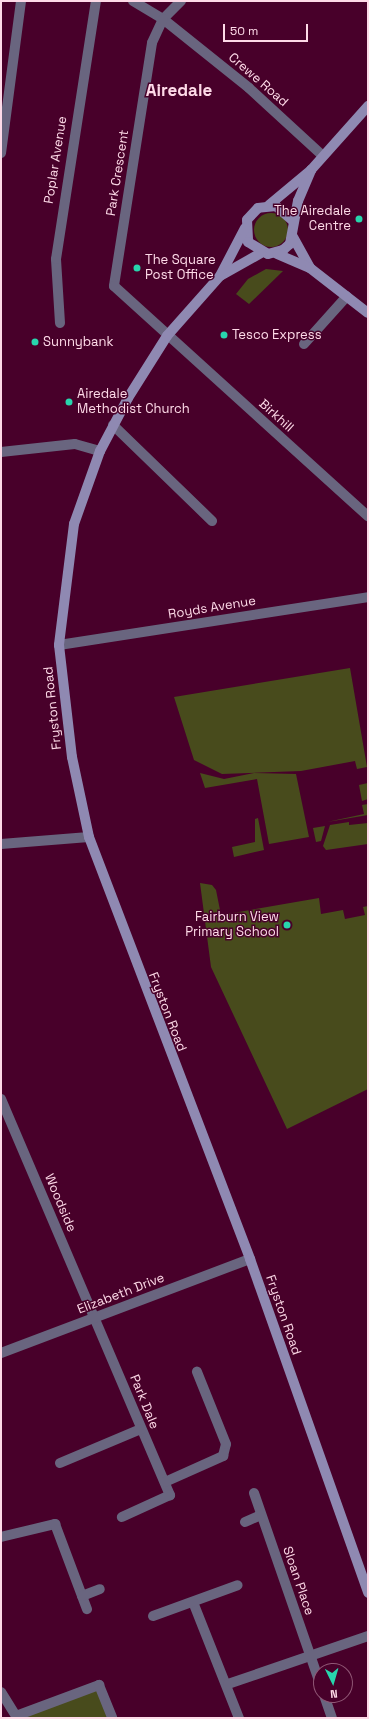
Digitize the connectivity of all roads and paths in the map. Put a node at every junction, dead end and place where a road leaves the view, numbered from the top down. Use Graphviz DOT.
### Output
graph roads {
  1 [pos="21,1"];
  2 [pos="96,1"];
  3 [pos="132,1"];
  4 [pos="181,1"];
  5 [pos="163,19"];
  6 [pos="368,106"];
  7 [pos="1,152"];
  8 [pos="323,156"];
  9 [pos="311,170"];
  10 [pos="269,205"];
  11 [pos="292,220"];
  12 [pos="245,228"];
  13 [pos="293,237"];
  14 [pos="261,253"];
  15 [pos="277,254"];
  16 [pos="310,268"];
  17 [pos="220,276"];
  18 [pos="347,296"];
  19 [pos="368,313"];
  20 [pos="60,323"];
  21 [pos="167,336"];
  22 [pos="304,344"];
  23 [pos="113,425"];
  24 [pos="1,452"];
  25 [pos="100,452"];
  26 [pos="368,516"];
  27 [pos="212,522"];
  28 [pos="368,597"];
  29 [pos="59,645"];
  30 [pos="89,837"];
  31 [pos="1,844"];
  32 [pos="1,1099"];
  33 [pos="250,1259"];
  34 [pos="95,1318"];
  35 [pos="1,1353"];
  36 [pos="197,1372"];
  37 [pos="141,1429"];
  38 [pos="60,1463"];
  39 [pos="165,1482"];
  40 [pos="254,1493"];
  41 [pos="261,1515"];
  42 [pos="122,1517"];
  43 [pos="245,1522"];
  44 [pos="1,1537"];
  45 [pos="238,1585"];
  46 [pos="100,1589"];
  47 [pos="368,1593"];
  48 [pos="82,1596"];
  49 [pos="193,1602"];
  50 [pos="87,1609"];
  51 [pos="153,1616"];
  52 [pos="368,1636"];
  53 [pos="310,1656"];
  54 [pos="313,1664"];
  55 [pos="228,1684"];
  56 [pos="1,1692"];
  57 [pos="327,1703"];
  58 [pos="16,1717"];
  59 [pos="112,1718"];
  60 [pos="239,1718"];
  61 [pos="332,1718"];
  1 -- 7 [label="street"];
  2 -- 20 [label="street, Poplar Avenue"];
  3 -- 5 [label="street, Crewe Road"];
  4 -- 5 [label="street, Park Crescent"];
  5 -- 8 [label="street, Crewe Road"];
  5 -- 21 [label="street, Park Crescent"];
  6 -- 8 [label="street, Fryston Road"];
  8 -- 9 [label="street, Fryston Road"];
  9 -- 10 [label="street, Fryston Road"];
  9 -- 11 [label="street, Fryston Road"];
  10 -- 11 [label="street"];
  10 -- 12 [label="street, Fryston Road"];
  11 -- 13 [label="street, Fryston Road"];
  12 -- 14 [label="street"];
  12 -- 17 [label="street, Fryston Road"];
  13 -- 15 [label="street"];
  13 -- 16 [label="street"];
  14 -- 15 [label="street"];
  14 -- 17 [label="street, Fryston Road"];
  15 -- 16 [label="street"];
  16 -- 18 [label="street"];
  17 -- 21 [label="street, Fryston Road"];
  18 -- 19 [label="street"];
  18 -- 22 [label="street"];
  21 -- 23 [label="street, Fryston Road"];
  21 -- 26 [label="street, Birkhill"];
  23 -- 25 [label="street, Fryston Road"];
  23 -- 27 [label="street"];
  24 -- 25 [label="street"];
  25 -- 29 [label="street, Fryston Road"];
  28 -- 29 [label="street, Royds Avenue"];
  29 -- 30 [label="street, Fryston Road"];
  30 -- 31 [label="street"];
  30 -- 33 [label="street, Fryston Road"];
  32 -- 34 [label="street, Woodside"];
  33 -- 34 [label="street, Elizabeth Drive"];
  33 -- 47 [label="street, Fryston Road"];
  34 -- 35 [label="street, Elizabeth Drive"];
  34 -- 37 [label="street, Park Dale"];
  36 -- 39 [label="street"];
  37 -- 38 [label="street"];
  37 -- 39 [label="street, Park Dale"];
  39 -- 42 [label="street, Park Dale"];
  40 -- 41 [label="street, Sloan Place"];
  41 -- 43 [label="street"];
  41 -- 53 [label="street, Sloan Place"];
  44 -- 48 [label="street"];
  45 -- 49 [label="street"];
  46 -- 48 [label="street"];
  48 -- 50 [label="street"];
  49 -- 51 [label="street"];
  49 -- 55 [label="street"];
  52 -- 53 [label="street"];
  53 -- 54 [label="street, Sloan Place"];
  53 -- 55 [label="street"];
  55 -- 60 [label="street"];
  56 -- 58 [label="street"];
  57 -- 61 [label="street"];
  58 -- 59 [label="street"];
}
